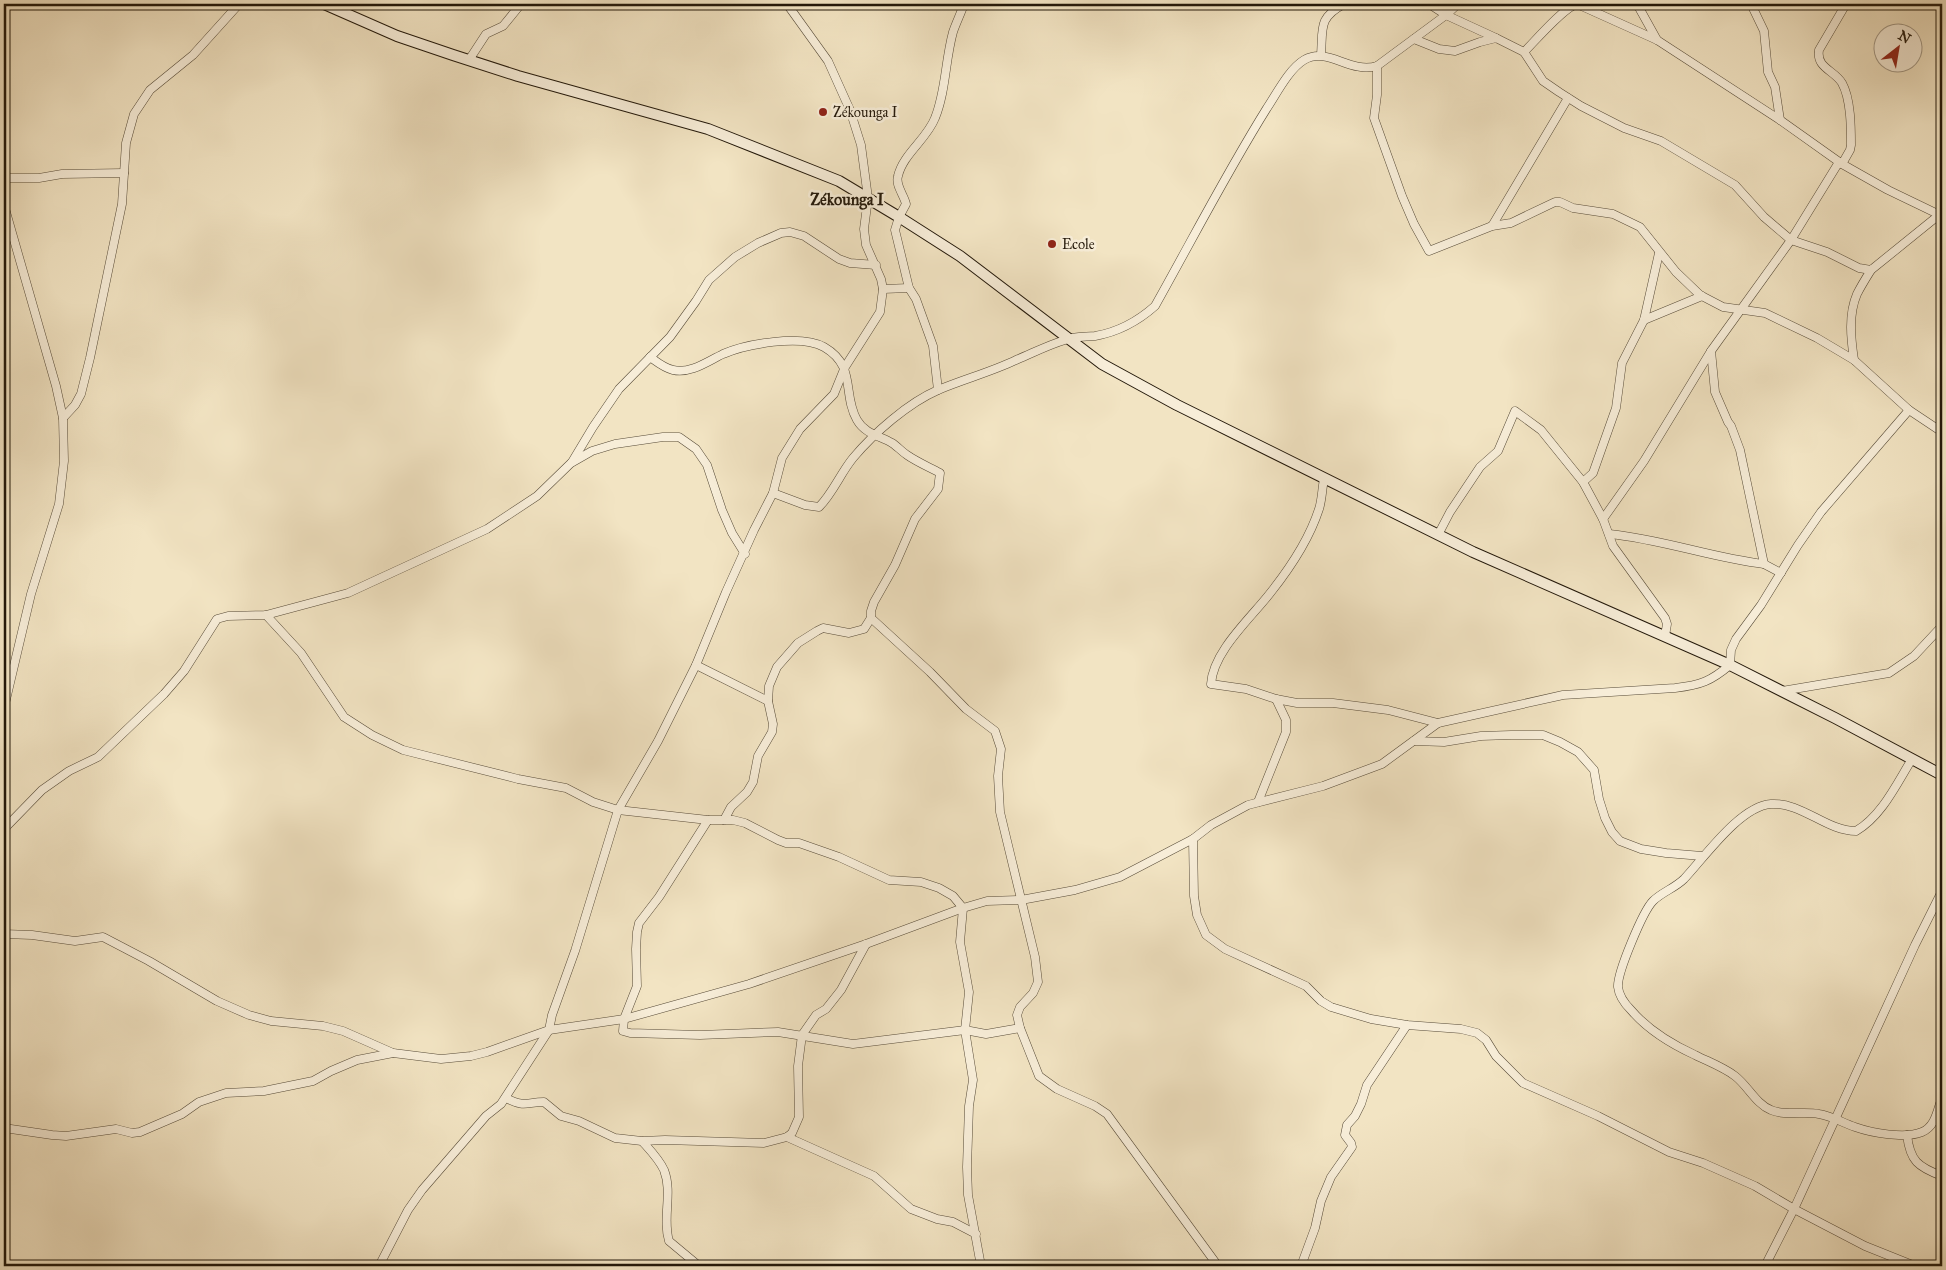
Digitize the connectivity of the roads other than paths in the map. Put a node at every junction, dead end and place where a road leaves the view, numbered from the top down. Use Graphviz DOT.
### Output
graph roads {
  1 [pos="239,4"];
  2 [pos="324,4"];
  3 [pos="347,4"];
  4 [pos="522,4"];
  5 [pos="787,4"];
  6 [pos="964,4"];
  7 [pos="1344,4"];
  8 [pos="1429,4"];
  9 [pos="1458,4"];
  10 [pos="1637,4"];
  11 [pos="1751,4"];
  12 [pos="1846,4"];
  13 [pos="338,10"];
  14 [pos="1446,15"];
  15 [pos="1496,38"];
  16 [pos="1414,39"];
  17 [pos="1657,40"];
  18 [pos="1524,52"];
  19 [pos="1321,55"];
  20 [pos="469,60"];
  21 [pos="1377,66"];
  22 [pos="1568,98"];
  23 [pos="1780,120"];
  24 [pos="1841,163"];
  25 [pos="124,173"];
  26 [pos="4,178"];
  27 [pos="868,198"];
  28 [pos="4,205"];
  29 [pos="1941,216"];
  30 [pos="898,217"];
  31 [pos="1492,226"];
  32 [pos="1791,240"];
  33 [pos="1660,253"];
  34 [pos="876,264"];
  35 [pos="1871,270"];
  36 [pos="909,288"];
  37 [pos="883,289"];
  38 [pos="1702,296"];
  39 [pos="1742,309"];
  40 [pos="1644,320"];
  41 [pos="1068,338"];
  42 [pos="1711,350"];
  43 [pos="650,357"];
  44 [pos="1854,360"];
  45 [pos="845,367"];
  46 [pos="938,390"];
  47 [pos="1909,410"];
  48 [pos="62,418"];
  49 [pos="1942,432"];
  50 [pos="874,436"];
  51 [pos="571,463"];
  52 [pos="1324,479"];
  53 [pos="1583,482"];
  54 [pos="773,493"];
  55 [pos="1603,519"];
  56 [pos="1609,534"];
  57 [pos="1438,535"];
  58 [pos="745,554"];
  59 [pos="1764,564"];
  60 [pos="1781,573"];
  61 [pos="266,616"];
  62 [pos="871,618"];
  63 [pos="1942,626"];
  64 [pos="1665,636"];
  65 [pos="696,665"];
  66 [pos="1730,665"];
  67 [pos="1780,691"];
  68 [pos="1276,699"];
  69 [pos="768,701"];
  70 [pos="4,708"];
  71 [pos="1438,722"];
  72 [pos="1414,741"];
  73 [pos="1912,759"];
  74 [pos="1942,775"];
  75 [pos="1258,802"];
  76 [pos="618,810"];
  77 [pos="4,814"];
  78 [pos="708,820"];
  79 [pos="724,820"];
  80 [pos="5,828"];
  81 [pos="1194,839"];
  82 [pos="1702,856"];
  83 [pos="1942,891"];
  84 [pos="1022,900"];
  85 [pos="963,908"];
  86 [pos="4,934"];
  87 [pos="866,944"];
  88 [pos="624,1019"];
  89 [pos="1407,1025"];
  90 [pos="1020,1028"];
  91 [pos="549,1030"];
  92 [pos="965,1030"];
  93 [pos="802,1035"];
  94 [pos="392,1053"];
  95 [pos="506,1098"];
  96 [pos="1942,1098"];
  97 [pos="1835,1118"];
  98 [pos="4,1128"];
  99 [pos="1907,1135"];
  100 [pos="787,1137"];
  101 [pos="642,1141"];
  102 [pos="1942,1176"];
  103 [pos="1794,1209"];
  104 [pos="976,1234"];
  105 [pos="379,1266"];
  106 [pos="699,1266"];
  107 [pos="981,1266"];
  108 [pos="1218,1266"];
  109 [pos="1301,1266"];
  110 [pos="1765,1266"];
  111 [pos="1915,1266"];
  1 -- 25 [label="street"];
  2 -- 13 [label="street"];
  3 -- 13 [label="street"];
  4 -- 20 [label="street"];
  5 -- 27 [label="street"];
  6 -- 30 [label="street"];
  7 -- 19 [label="street"];
  8 -- 14 [label="street"];
  9 -- 14 [label="street"];
  10 -- 17 [label="street"];
  11 -- 23 [label="street"];
  12 -- 24 [label="street"];
  13 -- 20 [label="street"];
  14 -- 15 [label="street"];
  14 -- 16 [label="street"];
  15 -- 16 [label="street"];
  15 -- 18 [label="street"];
  16 -- 21 [label="street"];
  17 -- 18 [label="street"];
  17 -- 23 [label="street"];
  18 -- 22 [label="street"];
  19 -- 21 [label="street"];
  19 -- 41 [label="street"];
  20 -- 27 [label="street"];
  21 -- 31 [label="street"];
  22 -- 31 [label="street"];
  22 -- 32 [label="street"];
  23 -- 24 [label="street"];
  24 -- 29 [label="street"];
  24 -- 32 [label="street"];
  25 -- 26 [label="street"];
  25 -- 48 [label="street"];
  27 -- 30 [label="street"];
  27 -- 34 [label="street"];
  28 -- 48 [label="street"];
  29 -- 35 [label="street"];
  30 -- 36 [label="street"];
  30 -- 41 [label="street"];
  31 -- 33 [label="street"];
  32 -- 35 [label="street"];
  32 -- 39 [label="street"];
  33 -- 38 [label="street"];
  33 -- 40 [label="street"];
  34 -- 37 [label="street"];
  34 -- 43 [label="street"];
  35 -- 44 [label="street"];
  36 -- 37 [label="street"];
  36 -- 46 [label="street"];
  37 -- 45 [label="street"];
  38 -- 39 [label="street"];
  38 -- 40 [label="street"];
  39 -- 42 [label="street"];
  39 -- 44 [label="street"];
  40 -- 53 [label="street"];
  41 -- 46 [label="street"];
  41 -- 52 [label="street"];
  42 -- 55 [label="street"];
  42 -- 59 [label="street"];
  43 -- 45 [label="street"];
  43 -- 51 [label="street"];
  44 -- 47 [label="street"];
  45 -- 50 [label="street"];
  45 -- 54 [label="street"];
  46 -- 50 [label="street"];
  47 -- 49 [label="street"];
  47 -- 60 [label="street"];
  48 -- 70 [label="street"];
  50 -- 54 [label="street"];
  50 -- 62 [label="street"];
  51 -- 58 [label="street"];
  51 -- 61 [label="street"];
  52 -- 57 [label="street"];
  52 -- 68 [label="street"];
  53 -- 55 [label="street"];
  53 -- 57 [label="street"];
  54 -- 58 [label="street"];
  55 -- 56 [label="street"];
  56 -- 59 [label="street"];
  56 -- 64 [label="street"];
  57 -- 64 [label="street"];
  58 -- 65 [label="street"];
  59 -- 60 [label="street"];
  60 -- 66 [label="street"];
  61 -- 76 [label="street"];
  61 -- 80 [label="street"];
  62 -- 69 [label="street"];
  62 -- 84 [label="street"];
  63 -- 67 [label="street"];
  64 -- 66 [label="street"];
  65 -- 69 [label="street"];
  65 -- 76 [label="street"];
  66 -- 67 [label="street"];
  66 -- 71 [label="street"];
  67 -- 73 [label="street"];
  68 -- 71 [label="street"];
  68 -- 75 [label="street"];
  69 -- 79 [label="street"];
  71 -- 72 [label="street"];
  72 -- 75 [label="street"];
  72 -- 82 [label="street"];
  73 -- 74 [label="street"];
  73 -- 82 [label="street"];
  75 -- 81 [label="street"];
  76 -- 78 [label="street"];
  76 -- 91 [label="street"];
  77 -- 80 [label="street"];
  78 -- 79 [label="street"];
  78 -- 88 [label="street"];
  79 -- 85 [label="street"];
  81 -- 84 [label="street"];
  81 -- 89 [label="street"];
  82 -- 97 [label="street"];
  83 -- 97 [label="street"];
  84 -- 85 [label="street"];
  84 -- 90 [label="street"];
  85 -- 87 [label="street"];
  85 -- 92 [label="street"];
  86 -- 94 [label="street"];
  87 -- 88 [label="street"];
  87 -- 93 [label="street"];
  88 -- 91 [label="street"];
  88 -- 93 [label="street"];
  89 -- 103 [label="street"];
  89 -- 109 [label="street"];
  90 -- 92 [label="street"];
  90 -- 108 [label="street"];
  91 -- 94 [label="street"];
  91 -- 95 [label="street"];
  92 -- 93 [label="street"];
  92 -- 104 [label="street"];
  93 -- 100 [label="street"];
  94 -- 98 [label="street"];
  95 -- 101 [label="street"];
  95 -- 105 [label="street"];
  96 -- 99 [label="street"];
  97 -- 99 [label="street"];
  97 -- 103 [label="street"];
  99 -- 102 [label="street"];
  100 -- 101 [label="street"];
  100 -- 104 [label="street"];
  101 -- 106 [label="street"];
  103 -- 110 [label="street"];
  103 -- 111 [label="street"];
  104 -- 107 [label="street"];
}
